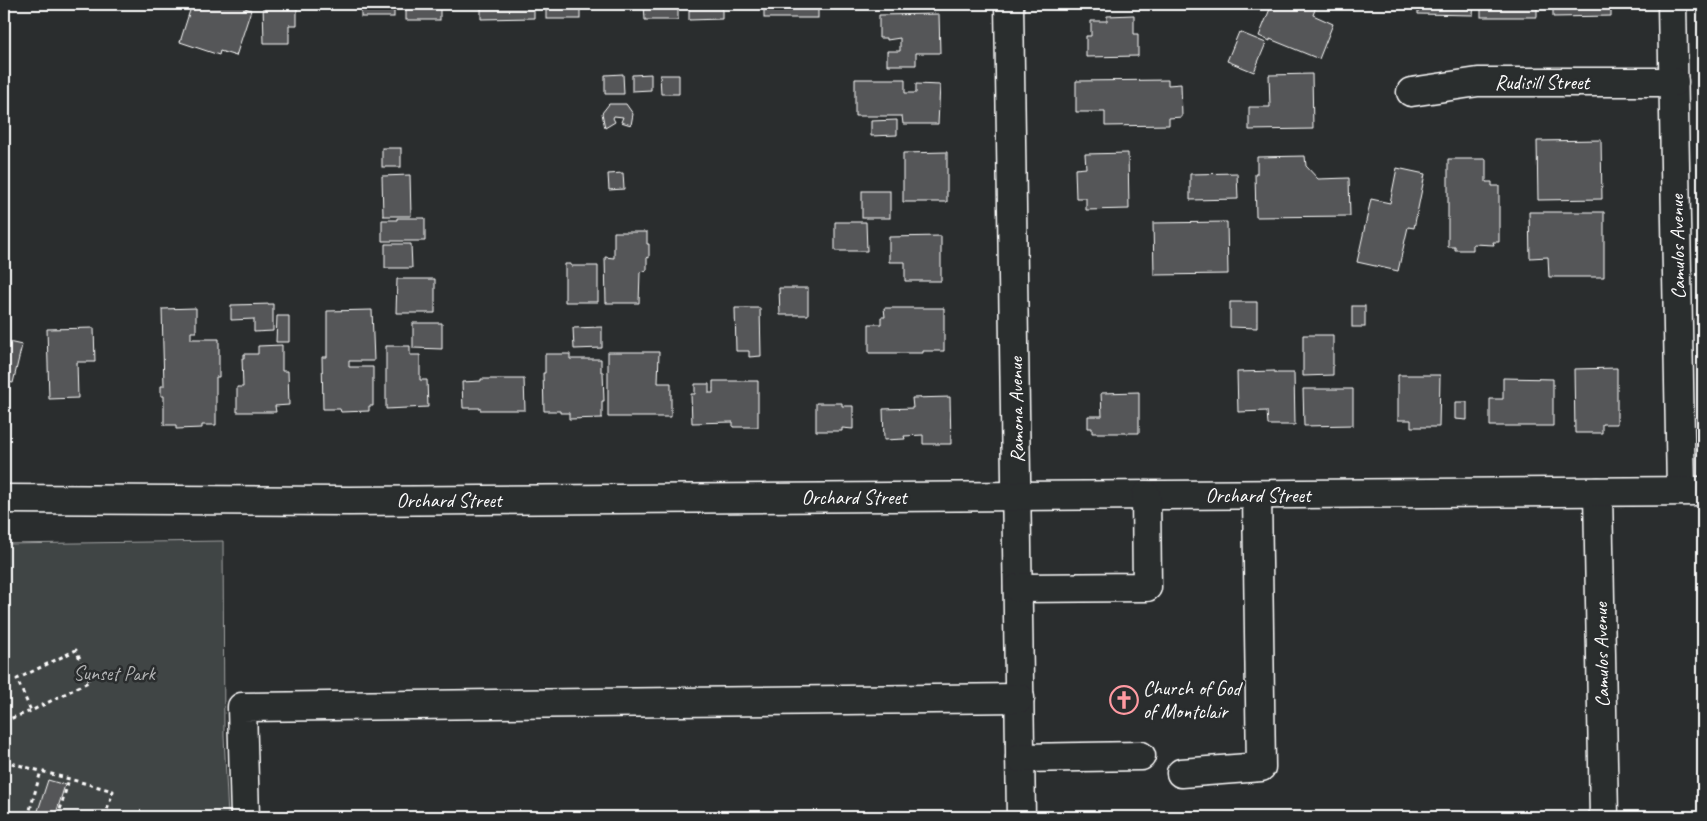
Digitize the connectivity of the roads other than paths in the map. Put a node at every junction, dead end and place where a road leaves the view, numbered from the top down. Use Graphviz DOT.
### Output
graph roads {
  1 [pos="1009,4"];
  2 [pos="1672,4"];
  3 [pos="1674,82"];
  4 [pos="1411,92"];
  5 [pos="1692,491"];
  6 [pos="1598,492"];
  7 [pos="1257,495"];
  8 [pos="1017,496"];
  9 [pos="1146,496"];
  10 [pos="4,498"];
  11 [pos="1018,588"];
  12 [pos="1020,698"];
  13 [pos="1141,756"];
  14 [pos="1020,758"];
  15 [pos="1181,773"];
  16 [pos="245,817"];
  17 [pos="1021,817"];
  18 [pos="1604,817"];
  1 -- 8 [label="street, Ramona Avenue"];
  2 -- 3 [label="street, Camulos Avenue"];
  3 -- 4 [label="street, Rudisill Street"];
  3 -- 5 [label="street, Camulos Avenue"];
  5 -- 6 [label="street, Orchard Street"];
  6 -- 7 [label="street, Orchard Street"];
  6 -- 18 [label="street, Camulos Avenue"];
  7 -- 9 [label="street, Orchard Street"];
  7 -- 15 [label="street"];
  8 -- 9 [label="street, Orchard Street"];
  8 -- 10 [label="street, Orchard Street"];
  8 -- 11 [label="street, Ramona Avenue"];
  9 -- 11 [label="street"];
  11 -- 12 [label="street, Ramona Avenue"];
  12 -- 14 [label="street, Ramona Avenue"];
  12 -- 16 [label="street"];
  13 -- 14 [label="street"];
  14 -- 17 [label="street, Ramona Avenue"];
}
